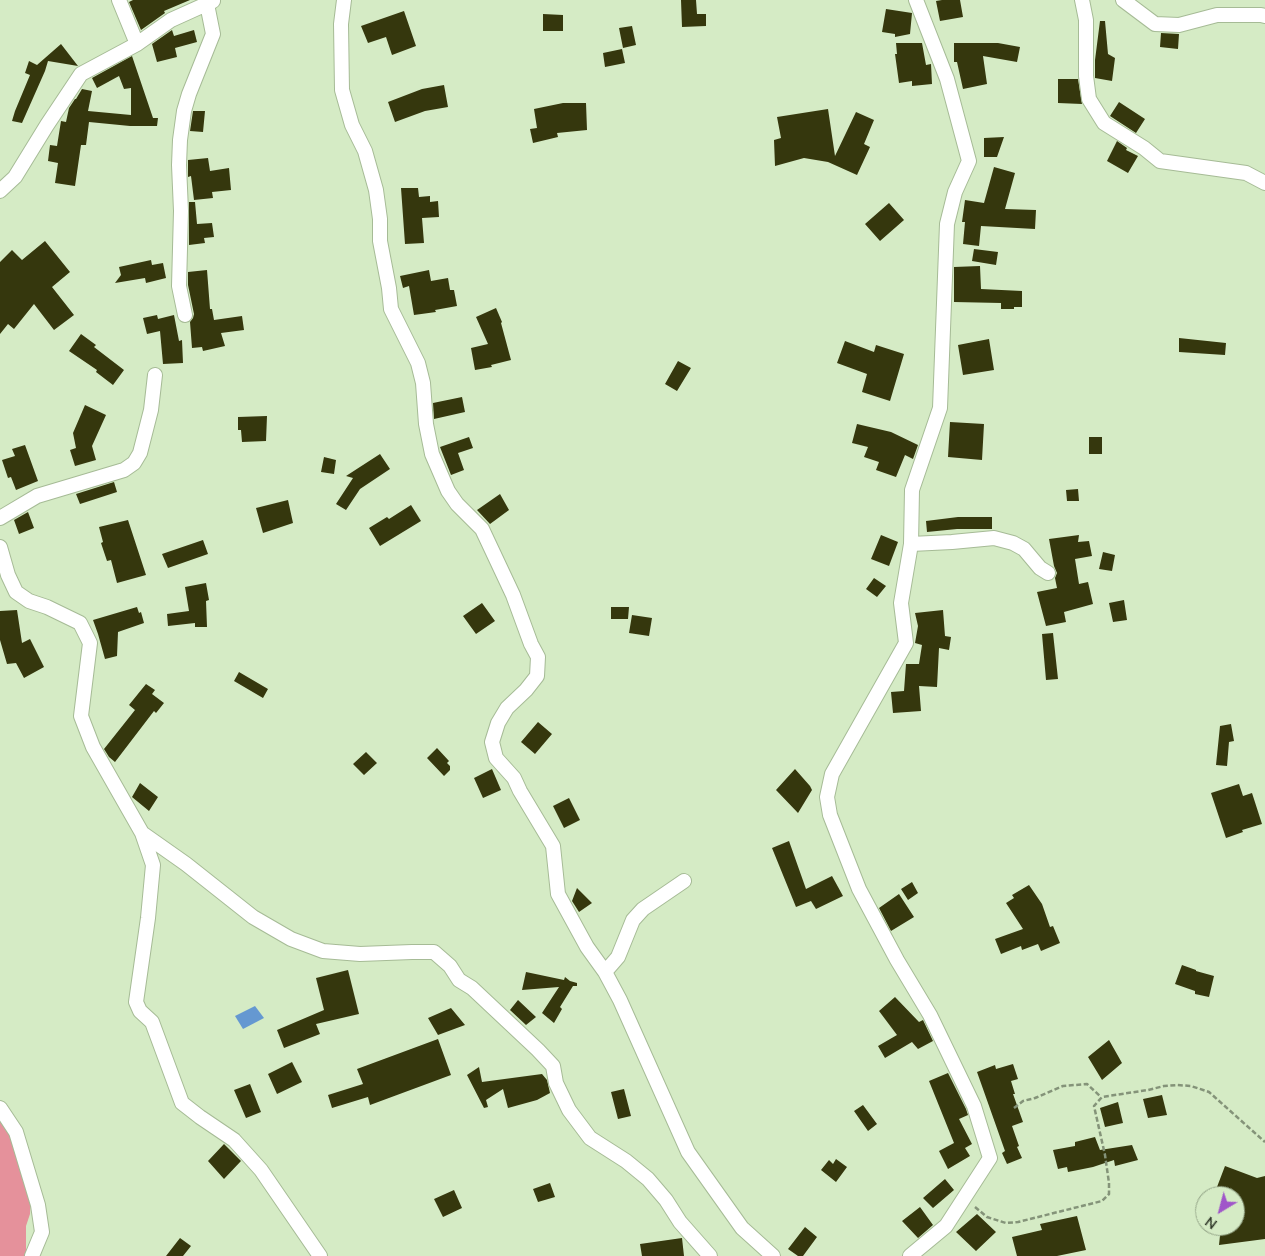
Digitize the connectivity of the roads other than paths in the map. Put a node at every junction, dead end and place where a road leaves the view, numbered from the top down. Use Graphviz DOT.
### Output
graph roads {
  1 [pos="119,0"];
  2 [pos="344,0"];
  3 [pos="916,0"];
  4 [pos="1082,0"];
  5 [pos="1123,0"];
  6 [pos="211,2"];
  7 [pos="1265,16"];
  8 [pos="138,44"];
  9 [pos="1265,183"];
  10 [pos="0,191"];
  11 [pos="185,315"];
  12 [pos="154,375"];
  13 [pos="0,518"];
  14 [pos="911,544"];
  15 [pos="0,547"];
  16 [pos="1048,573"];
  17 [pos="142,833"];
  18 [pos="684,881"];
  19 [pos="605,972"];
  20 [pos="0,1108"];
  21 [pos="32,1256"];
  22 [pos="320,1256"];
  23 [pos="710,1256"];
  24 [pos="774,1256"];
  25 [pos="910,1256"];
  1 -- 8 [label="street"];
  2 -- 19 [label="street"];
  3 -- 14 [label="street"];
  4 -- 9 [label="street"];
  5 -- 7 [label="street"];
  6 -- 8 [label="street"];
  6 -- 11 [label="street"];
  8 -- 10 [label="street"];
  12 -- 13 [label="street"];
  14 -- 16 [label="street"];
  14 -- 25 [label="street"];
  15 -- 17 [label="street"];
  17 -- 22 [label="street"];
  17 -- 23 [label="street"];
  18 -- 19 [label="street"];
  19 -- 24 [label="street"];
  20 -- 21 [label="street"];
}
